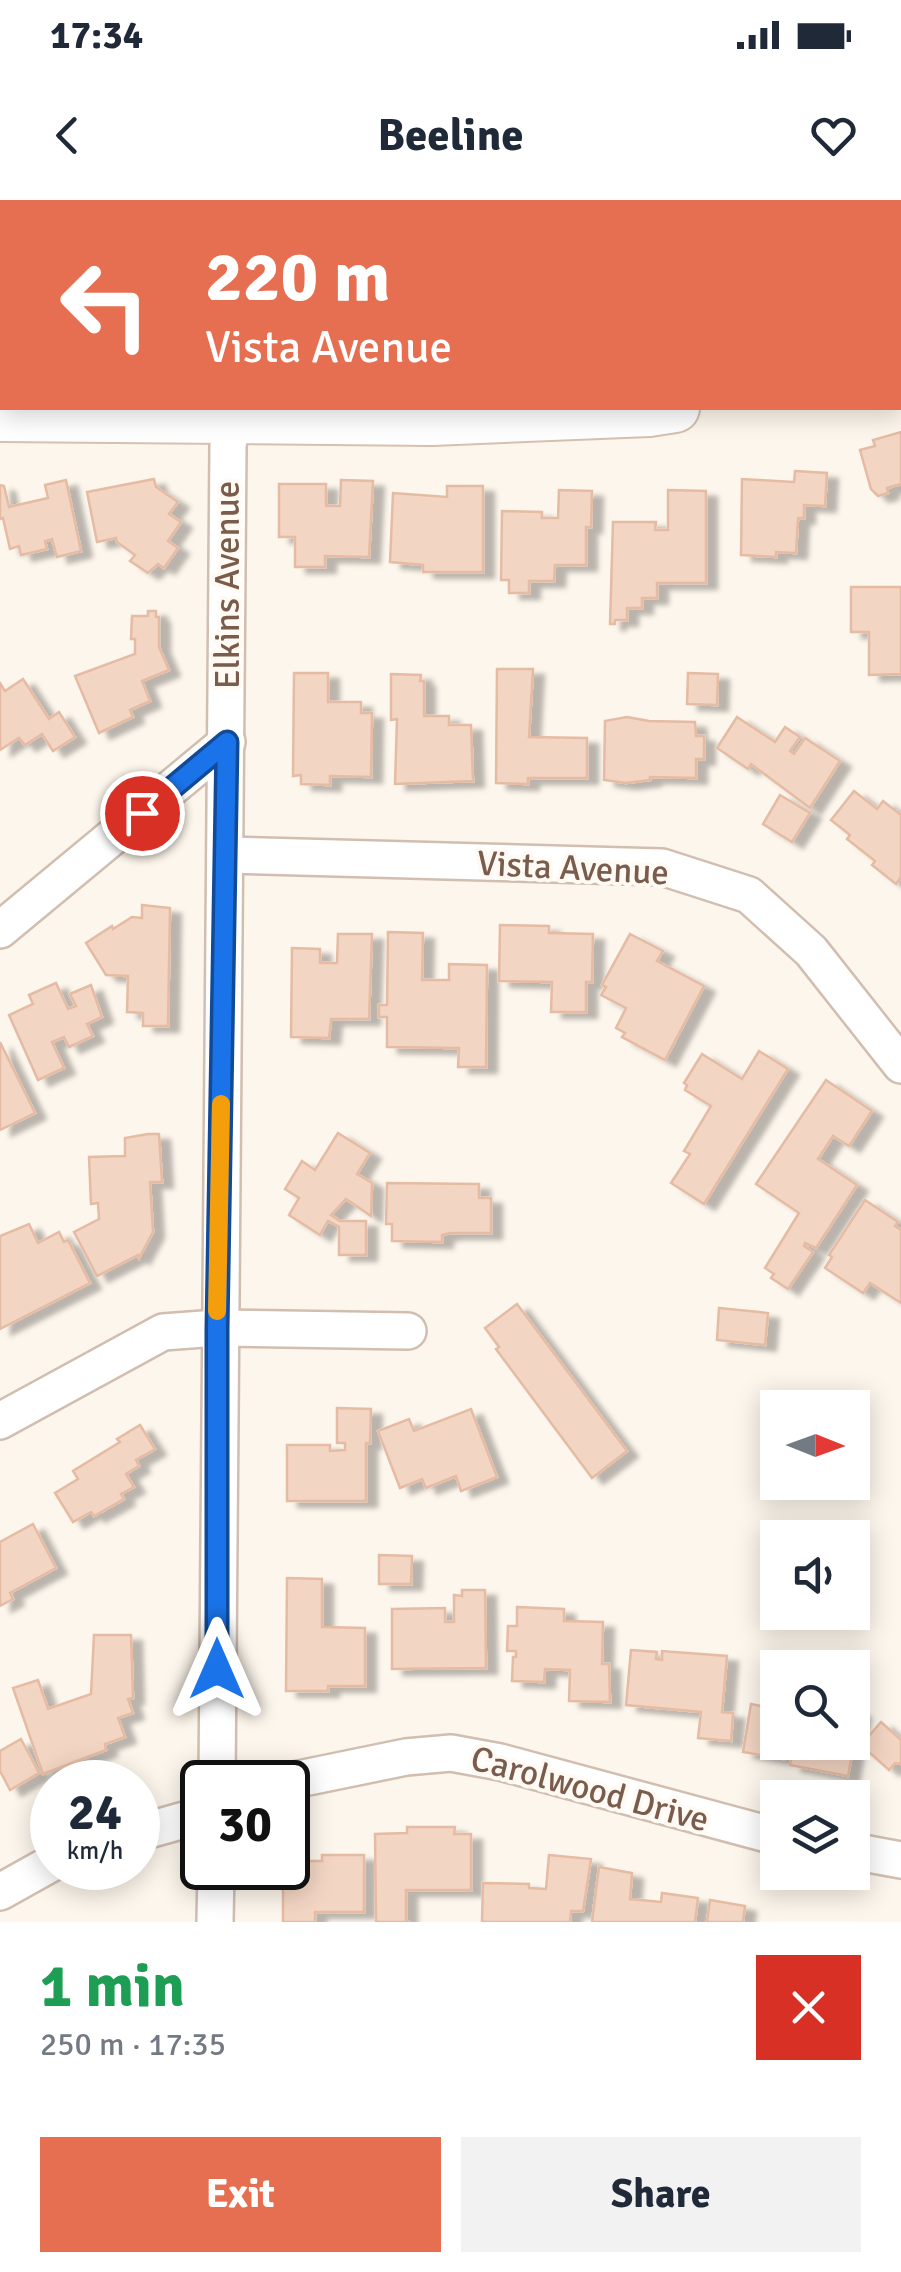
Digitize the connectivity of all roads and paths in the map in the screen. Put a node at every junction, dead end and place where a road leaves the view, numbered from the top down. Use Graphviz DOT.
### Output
graph roads {
  1 [pos="662,410"];
  2 [pos="234,413"];
  3 [pos="0,418"];
  4 [pos="227,742"];
  5 [pos="224,855"];
  6 [pos="0,930"];
  7 [pos="901,1065"];
  8 [pos="217,1328"];
  9 [pos="408,1332"];
  10 [pos="0,1421"];
  11 [pos="217,1760"];
  12 [pos="310,1777"];
  13 [pos="760,1832"];
  14 [pos="870,1854"];
  15 [pos="901,1860"];
  16 [pos="30,1875"];
  17 [pos="215,1890"];
  18 [pos="0,1892"];
  19 [pos="214,1922"];
  1 -- 2 [label="street"];
  2 -- 3 [label="street"];
  2 -- 4 [label="street, Elkins Avenue"];
  4 -- 5 [label="street, Elkins Avenue"];
  4 -- 6 [label="street"];
  5 -- 7 [label="street, Vista Avenue"];
  5 -- 8 [label="street, Elkins Avenue"];
  8 -- 9 [label="street"];
  8 -- 10 [label="street"];
  8 -- 11 [label="street, Elkins Avenue"];
  12 -- 13 [label="street, Carolwood Drive"];
  14 -- 15 [label="street"];
  16 -- 18 [label="street"];
  17 -- 19 [label="street"];
}
